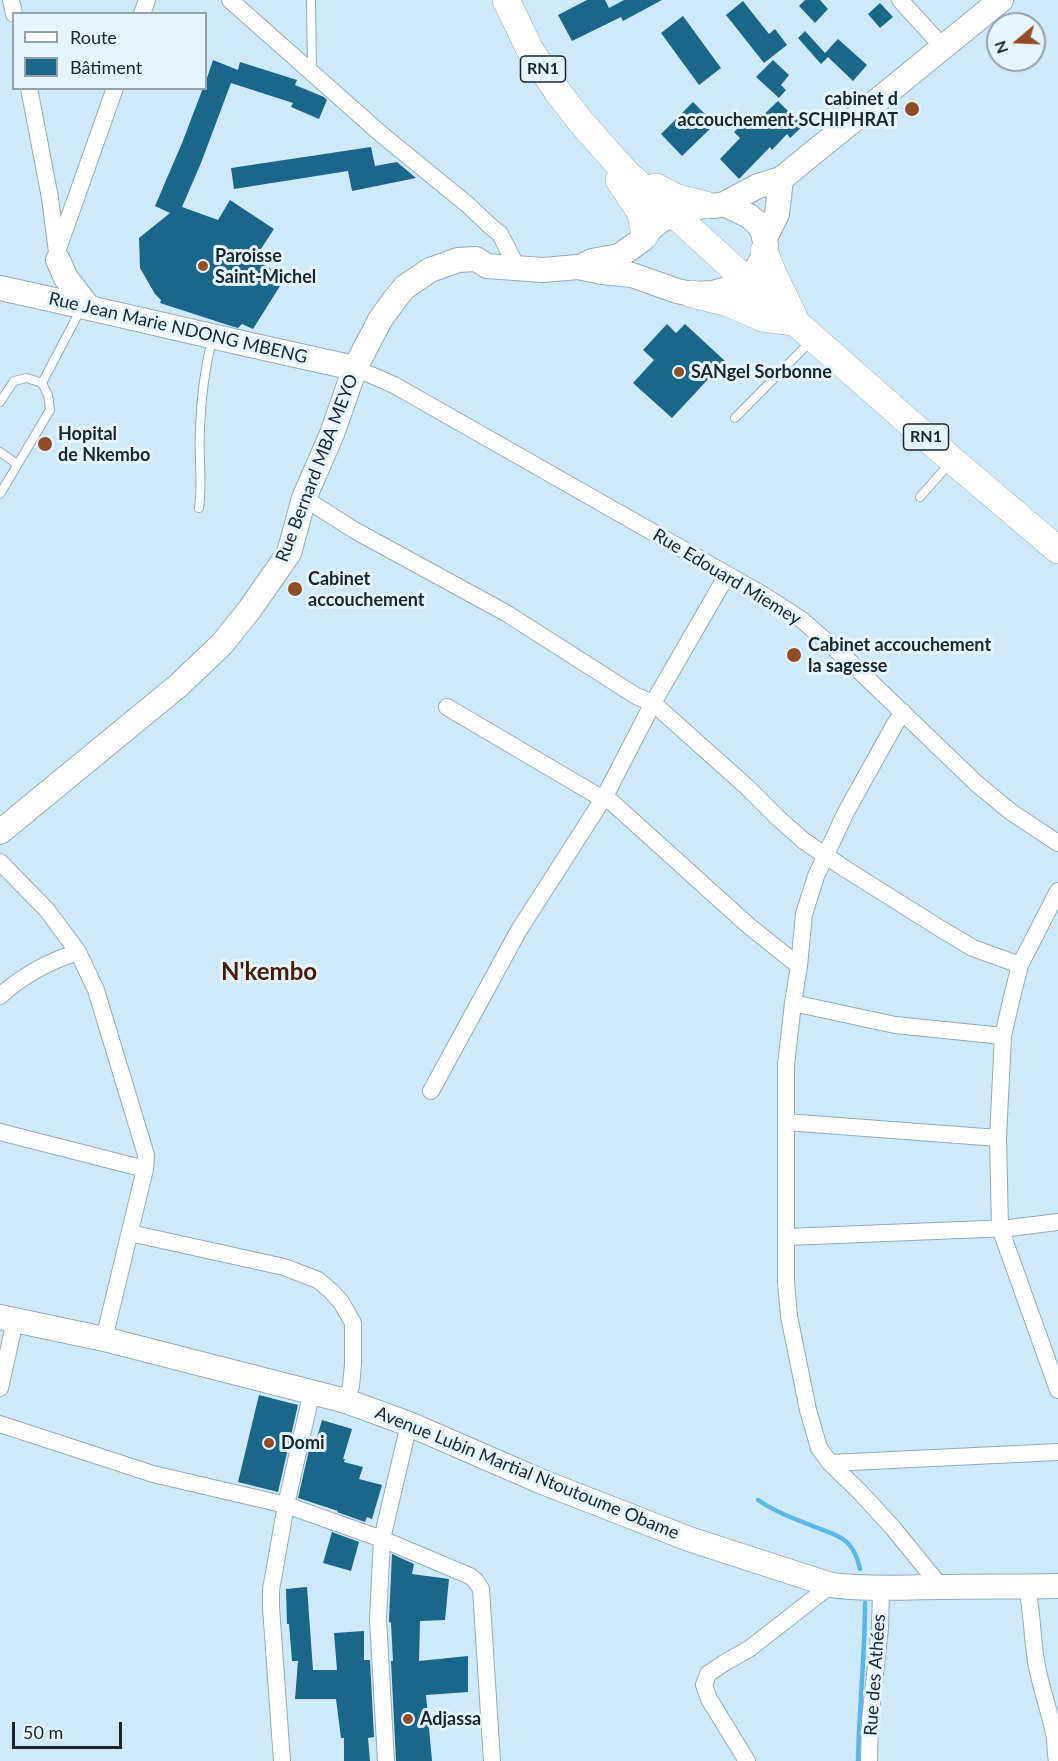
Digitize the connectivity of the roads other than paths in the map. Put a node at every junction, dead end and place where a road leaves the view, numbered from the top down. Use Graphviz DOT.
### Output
graph roads {
  1 [pos="230,0"];
  2 [pos="311,0"];
  3 [pos="506,0"];
  4 [pos="900,0"];
  5 [pos="1001,0"];
  6 [pos="943,46"];
  7 [pos="312,72"];
  8 [pos="29,90"];
  9 [pos="114,90"];
  10 [pos="590,133"];
  11 [pos="781,179"];
  12 [pos="715,205"];
  13 [pos="674,214"];
  14 [pos="640,240"];
  15 [pos="765,244"];
  16 [pos="58,255"];
  17 [pos="517,267"];
  18 [pos="578,267"];
  19 [pos="745,279"];
  20 [pos="663,286"];
  21 [pos="0,288"];
  22 [pos="30,294"];
  23 [pos="692,294"];
  24 [pos="86,307"];
  25 [pos="804,330"];
  26 [pos="212,337"];
  27 [pos="355,368"];
  28 [pos="42,383"];
  29 [pos="0,402"];
  30 [pos="735,418"];
  31 [pos="0,452"];
  32 [pos="952,460"];
  33 [pos="17,464"];
  34 [pos="0,494"];
  35 [pos="920,497"];
  36 [pos="304,498"];
  37 [pos="199,508"];
  38 [pos="1058,550"];
  39 [pos="727,575"];
  40 [pos="653,703"];
  41 [pos="447,707"];
  42 [pos="903,712"];
  43 [pos="604,797"];
  44 [pos="0,832"];
  45 [pos="1058,843"];
  46 [pos="826,855"];
  47 [pos="0,862"];
  48 [pos="1058,891"];
  49 [pos="78,952"];
  50 [pos="1020,965"];
  51 [pos="799,966"];
  52 [pos="0,996"];
  53 [pos="793,1003"];
  54 [pos="1003,1036"];
  55 [pos="431,1091"];
  56 [pos="786,1122"];
  57 [pos="0,1132"];
  58 [pos="998,1138"];
  59 [pos="145,1169"];
  60 [pos="1058,1222"];
  61 [pos="1000,1228"];
  62 [pos="130,1233"];
  63 [pos="787,1237"];
  64 [pos="8,1319"];
  65 [pos="104,1339"];
  66 [pos="0,1388"];
  67 [pos="1058,1390"];
  68 [pos="312,1391"];
  69 [pos="346,1401"];
  70 [pos="0,1424"];
  71 [pos="409,1424"];
  72 [pos="1058,1452"];
  73 [pos="830,1463"];
  74 [pos="286,1505"];
  75 [pos="381,1539"];
  76 [pos="831,1585"];
  77 [pos="1058,1586"];
  78 [pos="941,1587"];
  79 [pos="1027,1587"];
  80 [pos="881,1589"];
  81 [pos="282,1761"];
  82 [pos="386,1761"];
  83 [pos="492,1761"];
  84 [pos="747,1761"];
  85 [pos="869,1761"];
  86 [pos="1057,1761"];
  1 -- 7 [label="street"];
  2 -- 7 [label="lane"];
  3 -- 10 [label="main road, RN1"];
  4 -- 6 [label="street"];
  5 -- 6 [label="main road"];
  6 -- 11 [label="main road"];
  7 -- 17 [label="street"];
  8 -- 16 [label="street"];
  9 -- 16 [label="street"];
  10 -- 12 [label="main road"];
  10 -- 13 [label="main road, RN1"];
  10 -- 14 [label="main road"];
  11 -- 12 [label="main road"];
  11 -- 15 [label="main road"];
  12 -- 13 [label="main road"];
  12 -- 15 [label="main road"];
  13 -- 14 [label="main road"];
  13 -- 19 [label="main road, RN1"];
  14 -- 18 [label="main road"];
  14 -- 20 [label="main road"];
  15 -- 19 [label="main road"];
  15 -- 25 [label="main road"];
  16 -- 22 [label="main road"];
  16 -- 24 [label="main road"];
  17 -- 18 [label="main road, Rue Bernard MBA MEYO"];
  17 -- 27 [label="main road, Rue Bernard MBA MEYO"];
  18 -- 20 [label="main road"];
  19 -- 23 [label="main road"];
  19 -- 25 [label="main road, RN1"];
  20 -- 23 [label="main road"];
  21 -- 22 [label="main road, Rue Jean Marie NDONG MBENG"];
  22 -- 24 [label="main road, Rue Jean Marie NDONG MBENG"];
  23 -- 25 [label="main road"];
  24 -- 26 [label="main road, Rue Jean Marie NDONG MBENG"];
  24 -- 28 [label="lane"];
  25 -- 30 [label="lane"];
  25 -- 32 [label="main road, RN1"];
  26 -- 27 [label="main road, Rue Jean Marie NDONG MBENG"];
  26 -- 37 [label="lane"];
  27 -- 36 [label="main road, Rue Bernard MBA MEYO"];
  27 -- 39 [label="street, Rue Edouard Miemey"];
  28 -- 29 [label="lane"];
  28 -- 33 [label="lane"];
  31 -- 33 [label="lane"];
  32 -- 35 [label="lane"];
  32 -- 38 [label="main road, RN1"];
  33 -- 34 [label="lane"];
  36 -- 40 [label="street"];
  36 -- 44 [label="main road, Rue Bernard MBA MEYO"];
  39 -- 40 [label="street"];
  39 -- 42 [label="street, Rue Edouard Miemey"];
  40 -- 43 [label="street"];
  40 -- 46 [label="street"];
  41 -- 43 [label="street"];
  42 -- 45 [label="street, Rue Edouard Miemey"];
  42 -- 46 [label="street"];
  43 -- 51 [label="street"];
  43 -- 55 [label="street"];
  46 -- 50 [label="street"];
  46 -- 51 [label="street"];
  47 -- 49 [label="street"];
  48 -- 50 [label="street"];
  49 -- 52 [label="street"];
  49 -- 59 [label="street"];
  50 -- 54 [label="street"];
  51 -- 53 [label="street"];
  53 -- 54 [label="street"];
  53 -- 56 [label="street"];
  54 -- 58 [label="street"];
  56 -- 58 [label="street"];
  56 -- 63 [label="street"];
  57 -- 59 [label="street"];
  58 -- 61 [label="street"];
  59 -- 62 [label="street"];
  60 -- 61 [label="street"];
  61 -- 63 [label="street"];
  61 -- 67 [label="street"];
  62 -- 65 [label="street"];
  62 -- 69 [label="street"];
  63 -- 73 [label="street"];
  64 -- 65 [label="main road, Avenue Lubin Martial Ntoutoume Obame"];
  64 -- 66 [label="street"];
  65 -- 68 [label="main road, Avenue Lubin Martial Ntoutoume Obame"];
  68 -- 69 [label="main road, Avenue Lubin Martial Ntoutoume Obame"];
  68 -- 74 [label="street"];
  69 -- 71 [label="main road, Avenue Lubin Martial Ntoutoume Obame"];
  70 -- 74 [label="street"];
  71 -- 75 [label="street"];
  71 -- 76 [label="main road, Avenue Lubin Martial Ntoutoume Obame"];
  72 -- 73 [label="street"];
  73 -- 78 [label="street"];
  74 -- 75 [label="street"];
  74 -- 81 [label="street"];
  75 -- 82 [label="street"];
  75 -- 83 [label="street"];
  76 -- 80 [label="main road, Avenue Lubin Martial Ntoutoume Obame"];
  76 -- 84 [label="street"];
  77 -- 79 [label="main road, Avenue Lubin Martial Ntoutoume Obame"];
  78 -- 79 [label="main road, Avenue Lubin Martial Ntoutoume Obame"];
  78 -- 80 [label="main road, Avenue Lubin Martial Ntoutoume Obame"];
  79 -- 86 [label="street"];
  80 -- 85 [label="street, Rue des Athées"];
}
